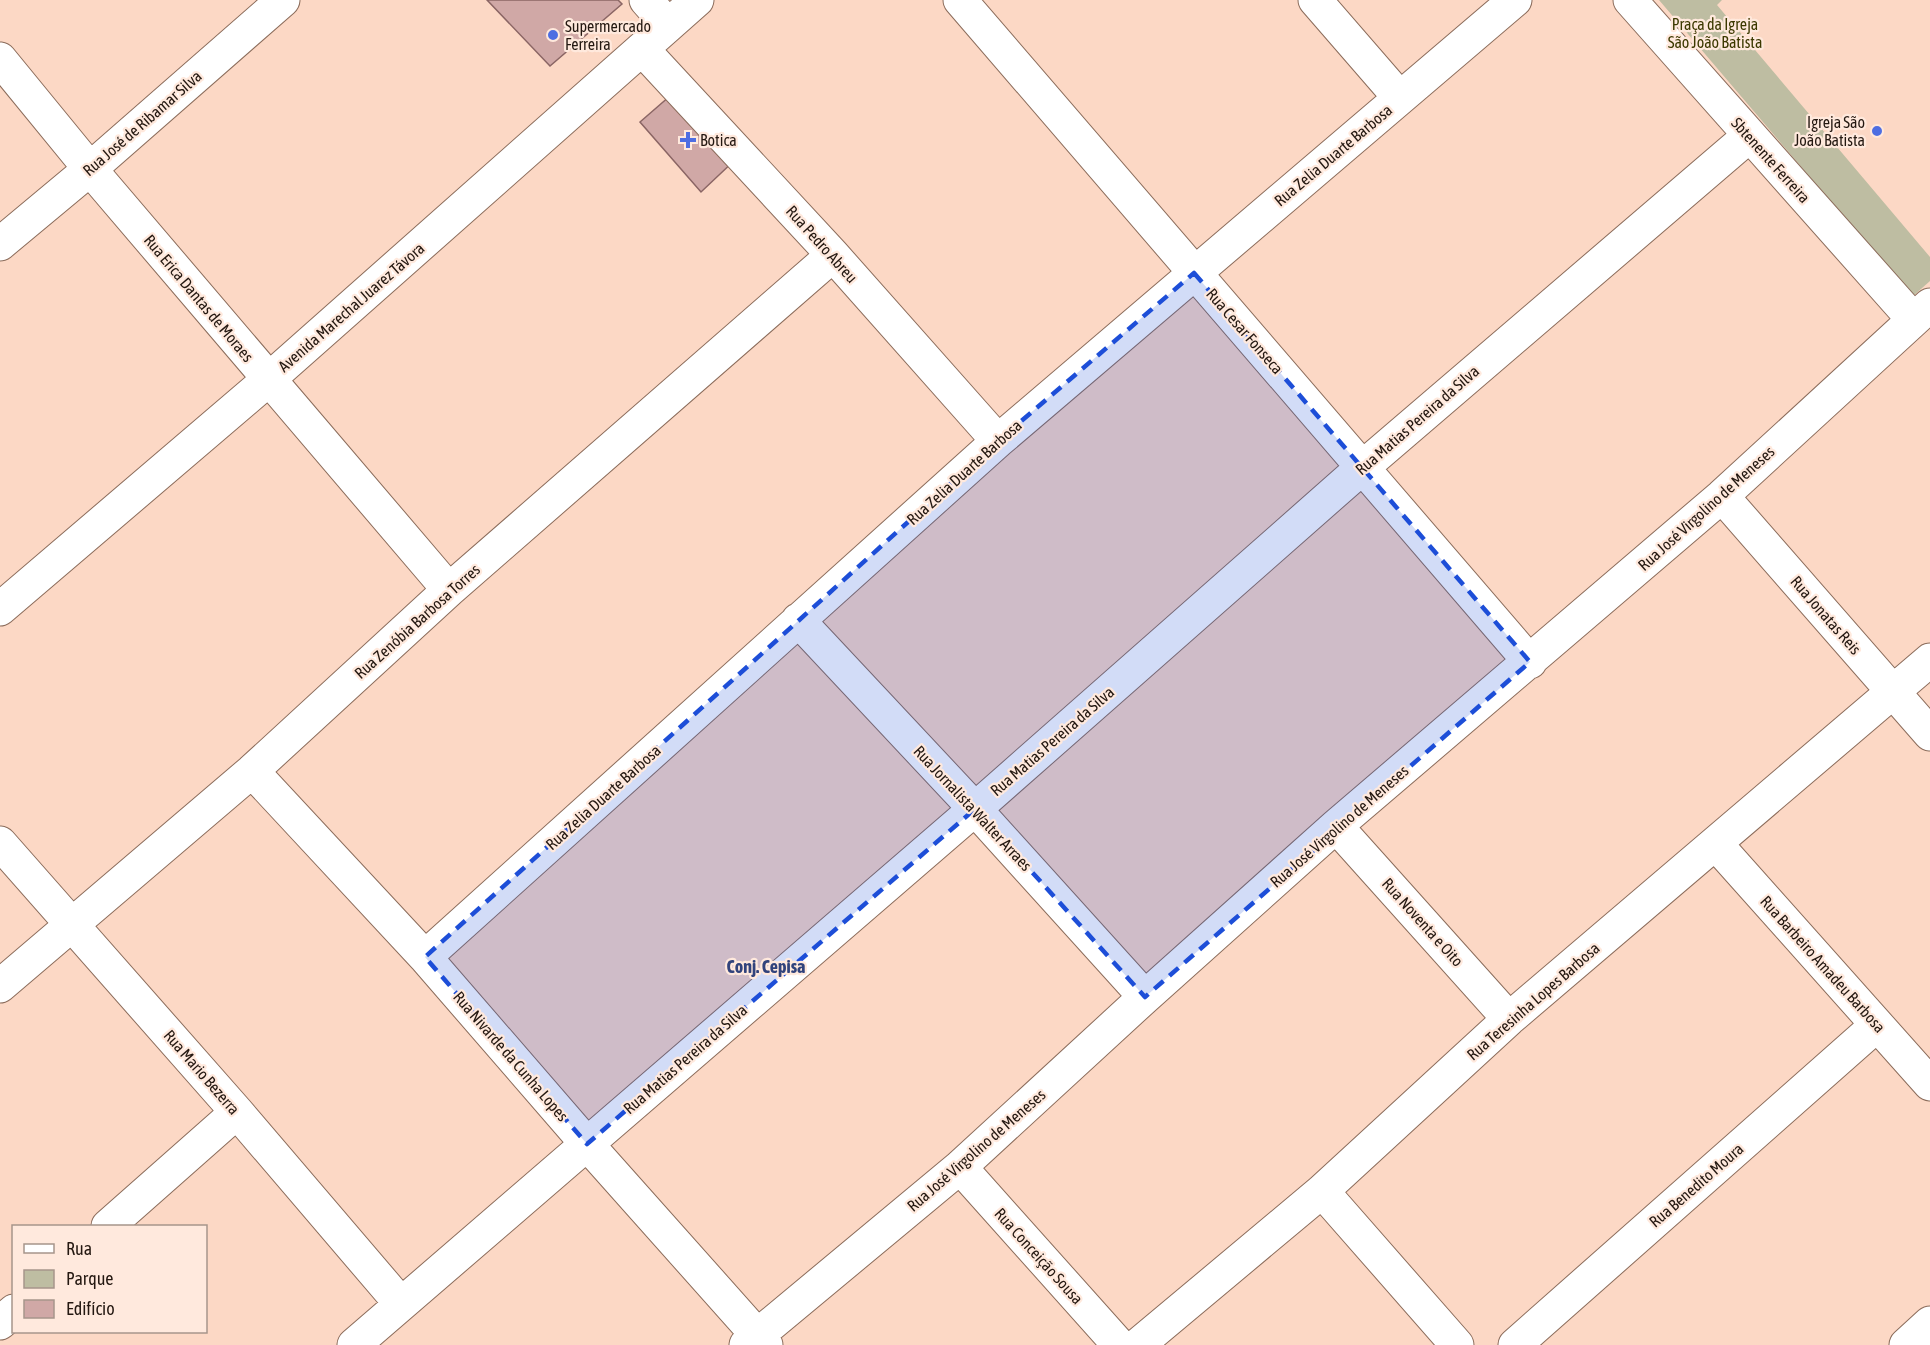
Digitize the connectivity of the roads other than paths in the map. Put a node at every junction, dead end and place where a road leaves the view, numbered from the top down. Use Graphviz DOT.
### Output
graph roads {
  1 [pos="283,0"];
  2 [pos="646,0"];
  3 [pos="697,0"];
  4 [pos="960,0"];
  5 [pos="1315,0"];
  6 [pos="1515,0"];
  7 [pos="1630,0"];
  8 [pos="668,25"];
  9 [pos="643,50"];
  10 [pos="0,59"];
  11 [pos="1400,98"];
  12 [pos="1749,136"];
  13 [pos="90,169"];
  14 [pos="0,244"];
  15 [pos="833,255"];
  16 [pos="1194,273"];
  17 [pos="1921,312"];
  18 [pos="268,380"];
  19 [pos="998,441"];
  20 [pos="1363,466"];
  21 [pos="1722,496"];
  22 [pos="449,590"];
  23 [pos="0,609"];
  24 [pos="798,620"];
  25 [pos="1930,660"];
  26 [pos="1530,662"];
  27 [pos="1893,691"];
  28 [pos="1930,734"];
  29 [pos="252,771"];
  30 [pos="975,809"];
  31 [pos="1336,826"];
  32 [pos="0,843"];
  33 [pos="1716,844"];
  34 [pos="73,925"];
  35 [pos="425,957"];
  36 [pos="0,986"];
  37 [pos="1145,997"];
  38 [pos="1509,1019"];
  39 [pos="1877,1025"];
  40 [pos="1930,1084"];
  41 [pos="237,1112"];
  42 [pos="587,1144"];
  43 [pos="960,1167"];
  44 [pos="1322,1191"];
  45 [pos="110,1225"];
  46 [pos="401,1304"];
  47 [pos="12,1313"];
  48 [pos="0,1323"];
  49 [pos="1930,1323"];
  50 [pos="757,1342"];
  51 [pos="354,1345"];
  52 [pos="1119,1345"];
  53 [pos="1138,1345"];
  54 [pos="1457,1345"];
  55 [pos="1515,1345"];
  56 [pos="1906,1345"];
  1 -- 13 [label="street, Rua José de Ribamar Silva"];
  2 -- 8 [label="street"];
  3 -- 8 [label="street, Avenida Marechal Juarez Távora"];
  4 -- 16 [label="street, Rua Cesar Fonseca"];
  5 -- 11 [label="street"];
  6 -- 11 [label="street, Rua Zelia Duarte Barbosa"];
  7 -- 12 [label="street, Sbtenente Ferreira"];
  8 -- 9 [label="street, Avenida Marechal Juarez Távora"];
  9 -- 15 [label="street, Rua Pedro Abreu"];
  9 -- 18 [label="street, Avenida Marechal Juarez Távora"];
  10 -- 13 [label="street, Rua Erica Dantas de Moraes"];
  11 -- 16 [label="street, Rua Zelia Duarte Barbosa"];
  12 -- 17 [label="street, Sbtenente Ferreira"];
  12 -- 20 [label="street, Rua Matias Pereira da Silva"];
  13 -- 14 [label="street, Rua José de Ribamar Silva"];
  13 -- 18 [label="street, Rua Erica Dantas de Moraes"];
  15 -- 19 [label="street, Rua Pedro Abreu"];
  15 -- 22 [label="street, Rua Zenóbia Barbosa Torres"];
  16 -- 19 [label="street, Rua Zelia Duarte Barbosa"];
  16 -- 20 [label="street, Rua Cesar Fonseca"];
  17 -- 21 [label="street, Rua José Virgolino de Meneses"];
  18 -- 22 [label="street, Rua Erica Dantas de Moraes"];
  18 -- 23 [label="street, Avenida Marechal Juarez Távora"];
  19 -- 24 [label="street, Rua Zelia Duarte Barbosa"];
  20 -- 26 [label="street, Rua Cesar Fonseca"];
  20 -- 30 [label="street, Rua Matias Pereira da Silva"];
  21 -- 26 [label="street, Rua José Virgolino de Meneses"];
  21 -- 27 [label="street, Rua Jonatas Reis"];
  22 -- 29 [label="street, Rua Zenóbia Barbosa Torres"];
  24 -- 30 [label="street, Rua Jornalista Walter Arraes"];
  24 -- 35 [label="street, Rua Zelia Duarte Barbosa"];
  25 -- 27 [label="street, Rua Teresinha Lopes Barbosa"];
  26 -- 31 [label="street, Rua José Virgolino de Meneses"];
  27 -- 28 [label="street, Rua Jonatas Reis"];
  27 -- 33 [label="street, Rua Teresinha Lopes Barbosa"];
  29 -- 34 [label="street, Rua Zenóbia Barbosa Torres"];
  29 -- 35 [label="street, Rua Nivarde da Cunha Lopes"];
  30 -- 37 [label="street, Rua Jornalista Walter Arraes"];
  30 -- 42 [label="street, Rua Matias Pereira da Silva"];
  31 -- 37 [label="street, Rua José Virgolino de Meneses"];
  31 -- 38 [label="street, Rua Noventa e Oito"];
  32 -- 34 [label="street, Rua Mario Bezerra"];
  33 -- 38 [label="street, Rua Teresinha Lopes Barbosa"];
  33 -- 39 [label="street, Rua Barbeiro Amadeu Barbosa"];
  34 -- 36 [label="street, Rua Zenóbia Barbosa Torres"];
  34 -- 41 [label="street, Rua Mario Bezerra"];
  35 -- 42 [label="street, Rua Nivarde da Cunha Lopes"];
  37 -- 43 [label="street, Rua José Virgolino de Meneses"];
  38 -- 44 [label="street, Rua Teresinha Lopes Barbosa"];
  39 -- 40 [label="street, Rua Barbeiro Amadeu Barbosa"];
  39 -- 55 [label="street, Rua Benedito Moura"];
  41 -- 45 [label="street"];
  41 -- 46 [label="street, Rua Mario Bezerra"];
  42 -- 46 [label="street, Rua Matias Pereira da Silva"];
  42 -- 50 [label="street, Rua Nivarde da Cunha Lopes"];
  43 -- 50 [label="street, Rua José Virgolino de Meneses"];
  43 -- 52 [label="street, Rua Conceição Sousa"];
  44 -- 53 [label="street, Rua Teresinha Lopes Barbosa"];
  44 -- 54 [label="street"];
  46 -- 51 [label="street, Rua Matias Pereira da Silva"];
  47 -- 48 [label="street"];
  49 -- 56 [label="street"];
}
